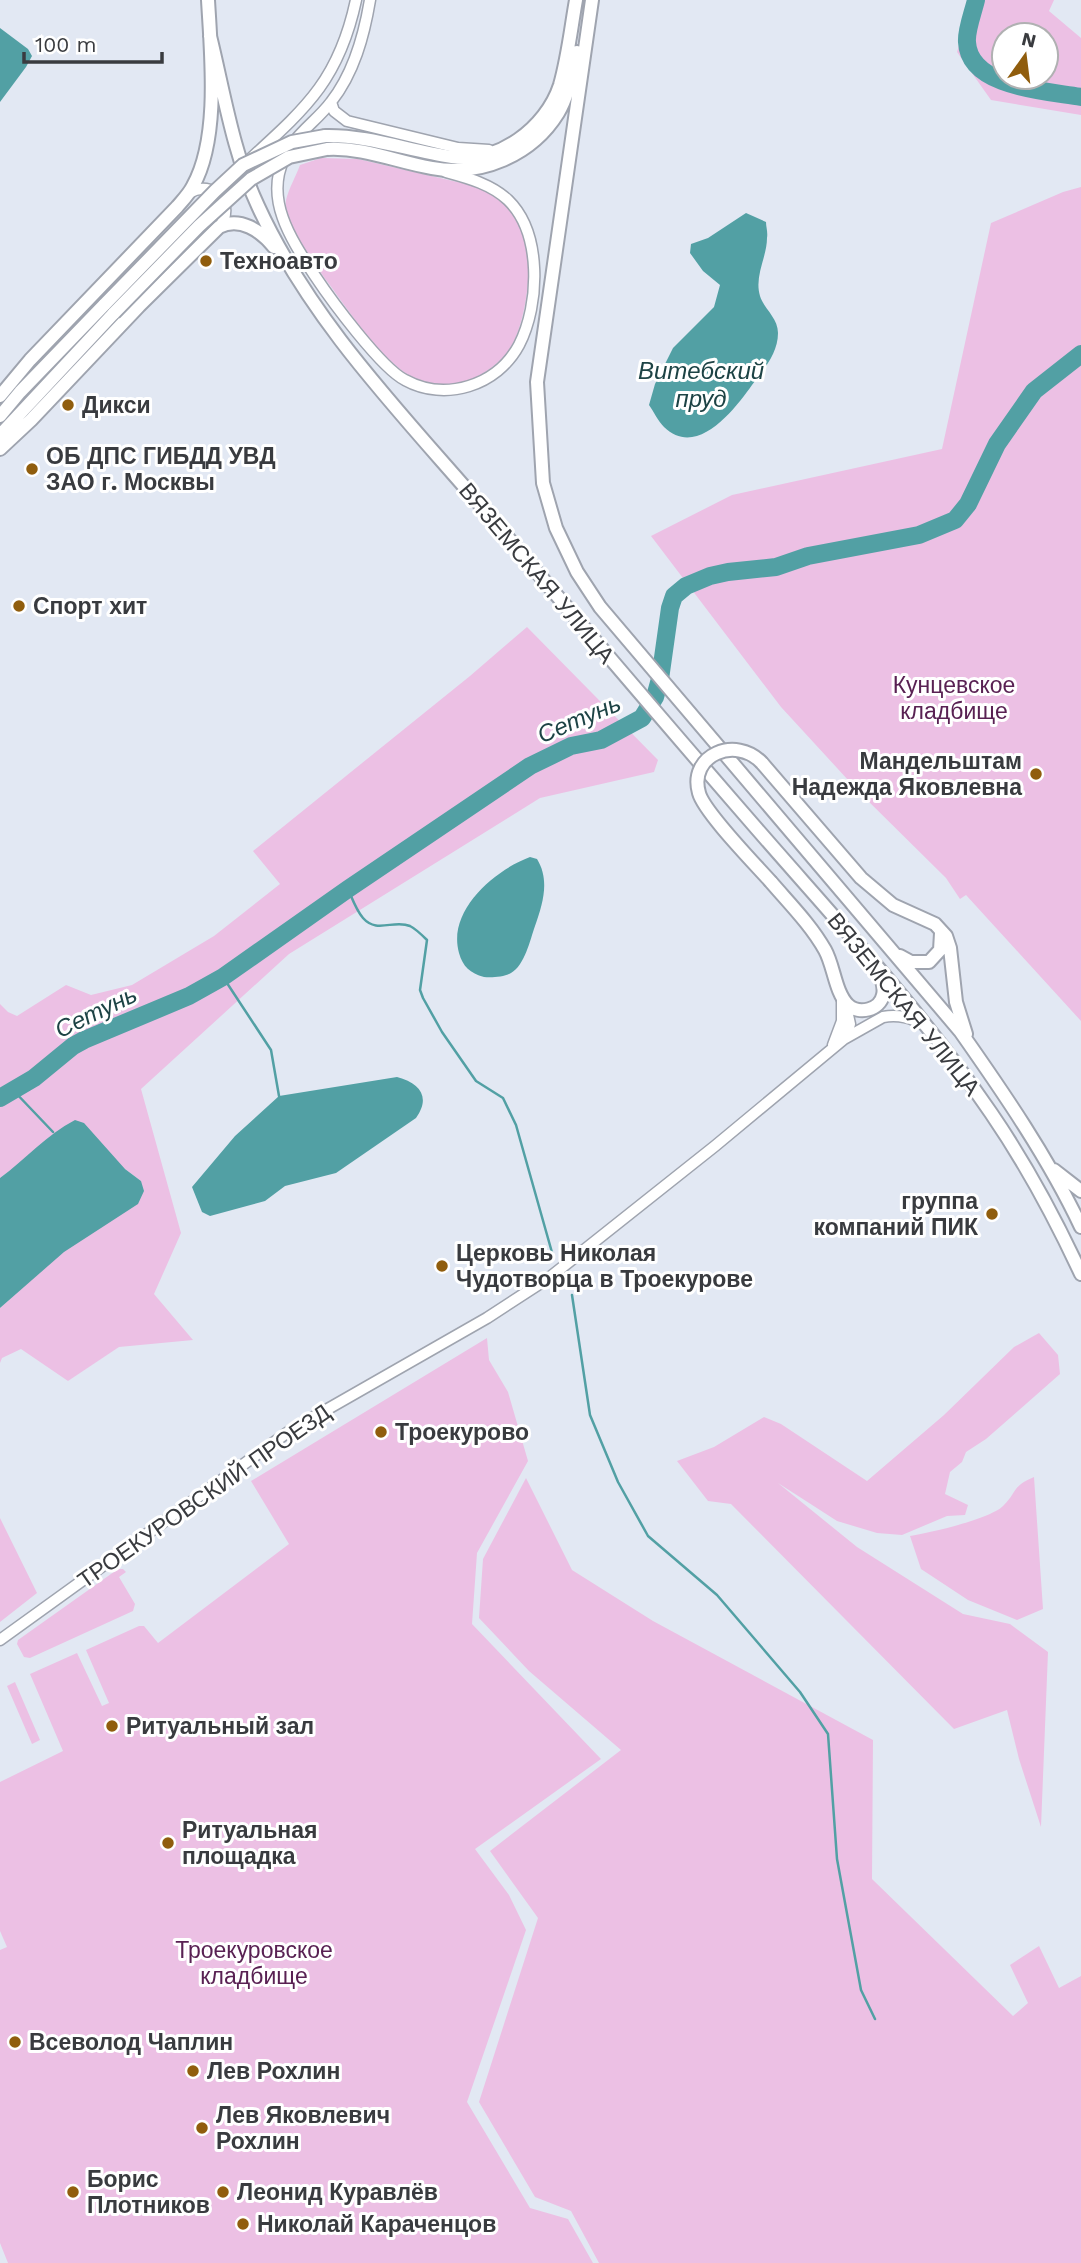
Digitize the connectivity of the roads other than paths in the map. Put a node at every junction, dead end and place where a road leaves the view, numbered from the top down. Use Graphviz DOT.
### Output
graph roads {
  1 [pos="208,0"];
  2 [pos="356,0"];
  3 [pos="370,0"];
  4 [pos="576,0"];
  5 [pos="590,0"];
  6 [pos="210,36"];
  7 [pos="331,102"];
  8 [pos="326,143"];
  9 [pos="500,150"];
  10 [pos="243,165"];
  11 [pos="435,169"];
  12 [pos="191,190"];
  13 [pos="219,227"];
  14 [pos="284,258"];
  15 [pos="110,308"];
  16 [pos="0,396"];
  17 [pos="0,416"];
  18 [pos="0,435"];
  19 [pos="0,449"];
  20 [pos="941,929"];
  21 [pos="895,953"];
  22 [pos="877,967"];
  23 [pos="846,1001"];
  24 [pos="880,1003"];
  25 [pos="869,1015"];
  26 [pos="890,1016"];
  27 [pos="928,1027"];
  28 [pos="844,1039"];
  29 [pos="971,1046"];
  30 [pos="829,1051"];
  31 [pos="1040,1154"];
  32 [pos="1081,1191"];
  33 [pos="1081,1227"];
  34 [pos="1081,1274"];
  35 [pos="0,1640"];
  1 -- 6 [label="main road, ВЯЗЕМСКАЯ УЛИЦА"];
  2 -- 10 [label="street, bridge"];
  3 -- 7 [label="street"];
  4 -- 9 [label="main road"];
  5 -- 11 [label="main road"];
  5 -- 21 [label="main road, ВЯЗЕМСКАЯ УЛИЦА"];
  6 -- 12 [label="main road, ВЯЗЕМСКАЯ УЛИЦА"];
  6 -- 14 [label="main road, ВЯЗЕМСКАЯ УЛИЦА"];
  7 -- 9 [label="street"];
  7 -- 11 [label="street"];
  8 -- 9 [label="main road"];
  8 -- 10 [label="main road, bridge"];
  8 -- 11 [label="main road"];
  8 -- 15 [label="main road, bridge"];
  10 -- 15 [label="main road, bridge"];
  12 -- 13 [label="street"];
  12 -- 16 [label="main road"];
  13 -- 14 [label="main road"];
  13 -- 19 [label="main road"];
  14 -- 22 [label="main road, ВЯЗЕМСКАЯ УЛИЦА"];
  15 -- 17 [label="main road"];
  15 -- 18 [label="main road"];
  20 -- 21 [label="main road"];
  20 -- 23 [label="main road, bridge"];
  20 -- 29 [label="main road"];
  21 -- 29 [label="main road, ВЯЗЕМСКАЯ УЛИЦА"];
  22 -- 24 [label="main road"];
  22 -- 27 [label="main road, ВЯЗЕМСКАЯ УЛИЦА"];
  23 -- 24 [label="main road"];
  23 -- 25 [label="street"];
  23 -- 28 [label="street"];
  23 -- 30 [label="street"];
  24 -- 25 [label="street"];
  25 -- 26 [label="street"];
  25 -- 28 [label="street"];
  26 -- 27 [label="street"];
  26 -- 28 [label="street, ТРОЕКУРОВСКИЙ ПРОЕЗД"];
  27 -- 34 [label="main road, ВЯЗЕМСКАЯ УЛИЦА"];
  28 -- 30 [label="street, ТРОЕКУРОВСКИЙ ПРОЕЗД"];
  29 -- 31 [label="main road, ВЯЗЕМСКАЯ УЛИЦА"];
  30 -- 35 [label="street, ТРОЕКУРОВСКИЙ ПРОЕЗД"];
  31 -- 32 [label="main road"];
  31 -- 33 [label="main road, ВЯЗЕМСКАЯ УЛИЦА"];
}
